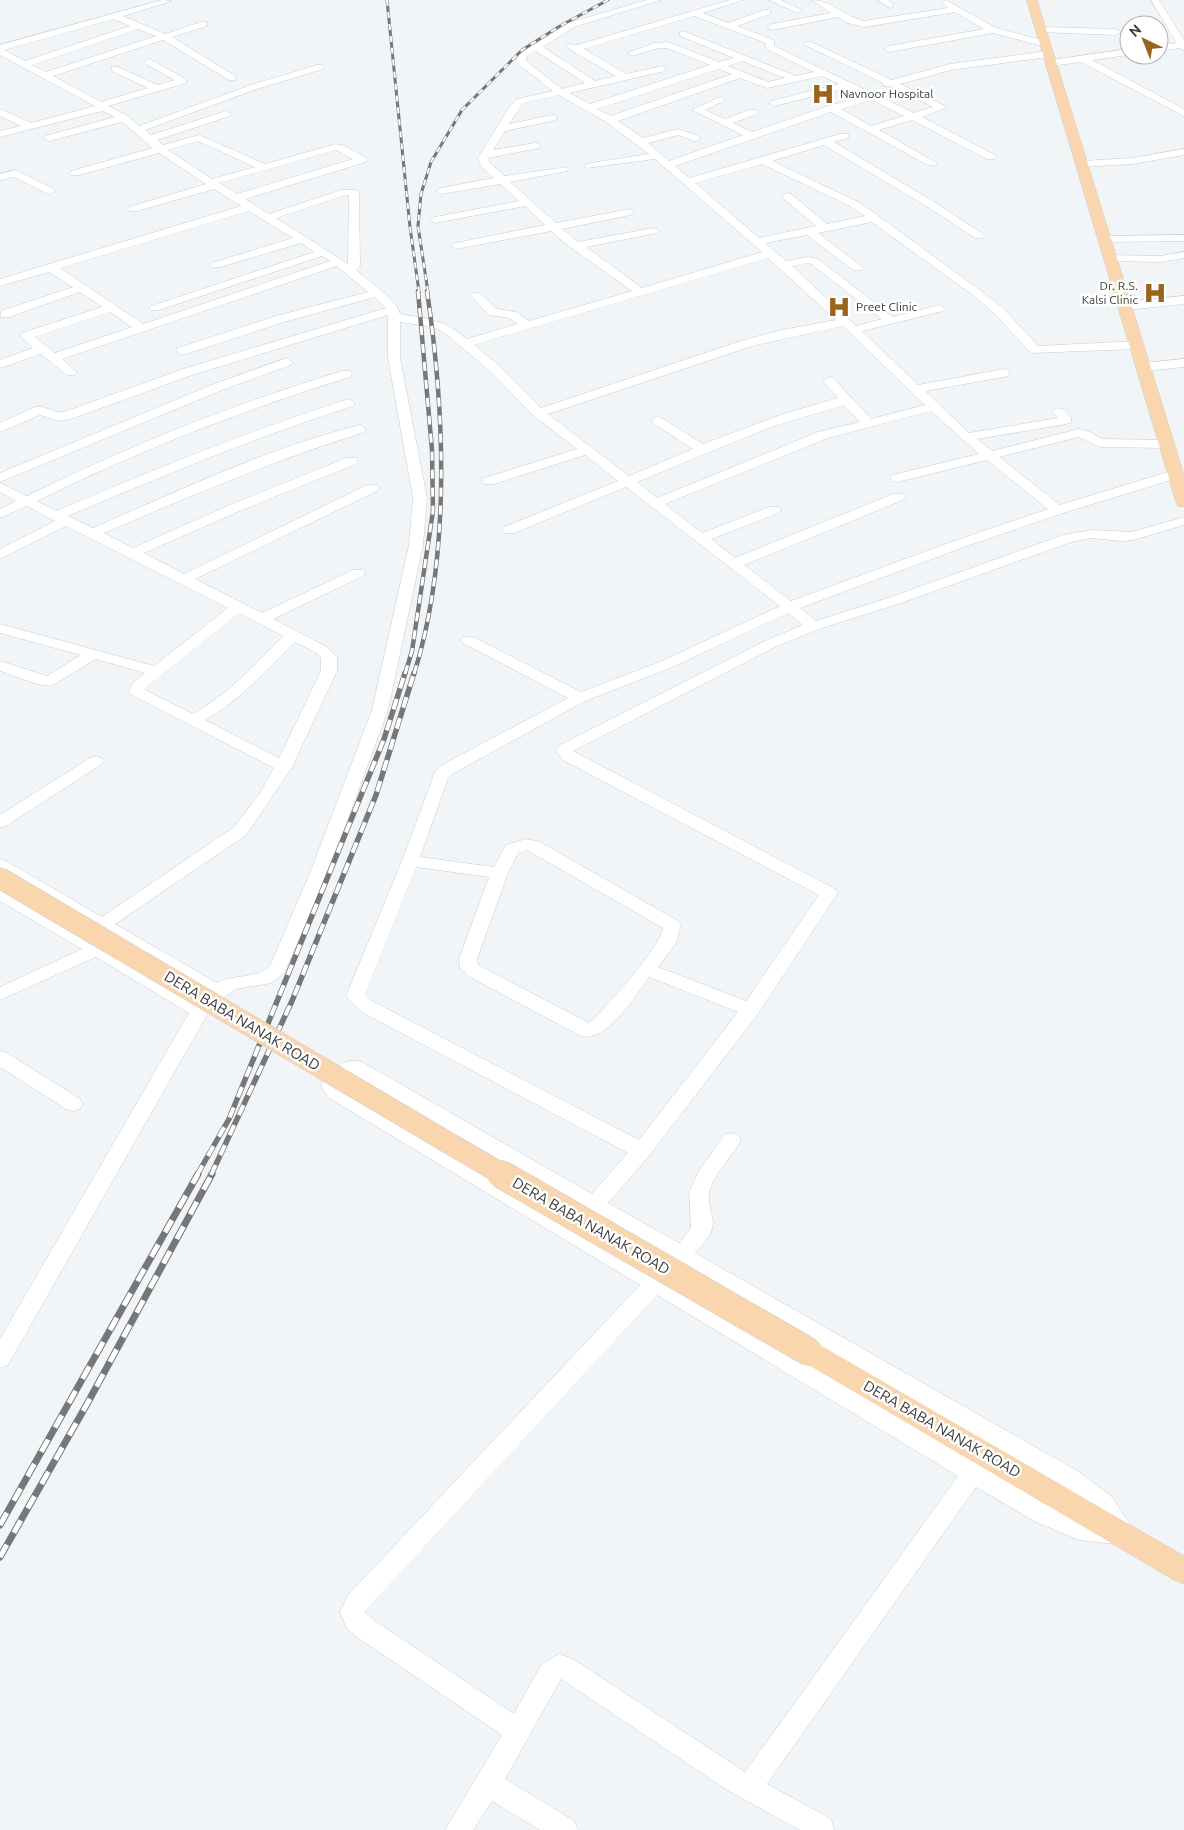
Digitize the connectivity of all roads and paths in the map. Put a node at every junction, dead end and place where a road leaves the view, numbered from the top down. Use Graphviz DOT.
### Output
graph roads {
  1 [pos="657,0"];
  2 [pos="739,0"];
  3 [pos="773,0"];
  4 [pos="816,0"];
  5 [pos="881,0"];
  6 [pos="942,0"];
  7 [pos="1032,0"];
  8 [pos="1155,0"];
  9 [pos="170,5"];
  10 [pos="890,5"];
  11 [pos="957,9"];
  12 [pos="798,10"];
  13 [pos="767,12"];
  14 [pos="694,13"];
  15 [pos="839,14"];
  16 [pos="115,16"];
  17 [pos="133,23"];
  18 [pos="204,24"];
  19 [pos="1184,24"];
  20 [pos="1171,25"];
  21 [pos="728,26"];
  22 [pos="772,27"];
  23 [pos="993,30"];
  24 [pos="1042,30"];
  25 [pos="1116,32"];
  26 [pos="683,34"];
  27 [pos="163,36"];
  28 [pos="553,36"];
  29 [pos="808,44"];
  30 [pos="620,46"];
  31 [pos="1183,46"];
  32 [pos="537,47"];
  33 [pos="1169,47"];
  34 [pos="575,49"];
  35 [pos="889,49"];
  36 [pos="0,50"];
  37 [pos="686,52"];
  38 [pos="1048,54"];
  39 [pos="1119,54"];
  40 [pos="742,58"];
  41 [pos="1083,59"];
  42 [pos="149,62"];
  43 [pos="25,64"];
  44 [pos="652,64"];
  45 [pos="719,66"];
  46 [pos="320,67"];
  47 [pos="115,70"];
  48 [pos="662,70"];
  49 [pos="824,73"];
  50 [pos="741,74"];
  51 [pos="47,75"];
  52 [pos="232,78"];
  53 [pos="624,78"];
  54 [pos="680,79"];
  55 [pos="795,79"];
  56 [pos="890,83"];
  57 [pos="593,84"];
  58 [pos="847,85"];
  59 [pos="157,89"];
  60 [pos="559,91"];
  61 [pos="862,92"];
  62 [pos="873,97"];
  63 [pos="721,100"];
  64 [pos="774,104"];
  65 [pos="103,106"];
  66 [pos="589,108"];
  67 [pos="831,108"];
  68 [pos="0,112"];
  69 [pos="753,112"];
  70 [pos="1184,113"];
  71 [pos="226,114"];
  72 [pos="915,117"];
  73 [pos="124,118"];
  74 [pos="552,118"];
  75 [pos="610,120"];
  76 [pos="724,123"];
  77 [pos="30,126"];
  78 [pos="139,129"];
  79 [pos="500,129"];
  80 [pos="872,129"];
  81 [pos="0,134"];
  82 [pos="754,136"];
  83 [pos="844,136"];
  84 [pos="49,138"];
  85 [pos="695,138"];
  86 [pos="150,139"];
  87 [pos="641,142"];
  88 [pos="826,142"];
  89 [pos="535,146"];
  90 [pos="160,148"];
  91 [pos="1184,152"];
  92 [pos="484,155"];
  93 [pos="656,156"];
  94 [pos="991,157"];
  95 [pos="763,161"];
  96 [pos="932,162"];
  97 [pos="1082,164"];
  98 [pos="0,165"];
  99 [pos="666,165"];
  100 [pos="590,166"];
  101 [pos="264,167"];
  102 [pos="563,169"];
  103 [pos="15,173"];
  104 [pos="75,173"];
  105 [pos="0,177"];
  106 [pos="502,180"];
  107 [pos="686,182"];
  108 [pos="214,183"];
  109 [pos="441,191"];
  110 [pos="50,192"];
  111 [pos="787,196"];
  112 [pos="236,198"];
  113 [pos="526,203"];
  114 [pos="249,206"];
  115 [pos="133,209"];
  116 [pos="630,212"];
  117 [pos="267,218"];
  118 [pos="874,218"];
  119 [pos="435,220"];
  120 [pos="554,228"];
  121 [pos="825,228"];
  122 [pos="653,231"];
  123 [pos="809,231"];
  124 [pos="979,236"];
  125 [pos="1184,238"];
  126 [pos="302,239"];
  127 [pos="1105,239"];
  128 [pos="756,242"];
  129 [pos="456,246"];
  130 [pos="576,246"];
  131 [pos="324,252"];
  132 [pos="769,254"];
  133 [pos="1184,255"];
  134 [pos="1111,258"];
  135 [pos="782,264"];
  136 [pos="216,265"];
  137 [pos="345,266"];
  138 [pos="50,267"];
  139 [pos="857,268"];
  140 [pos="0,283"];
  141 [pos="82,288"];
  142 [pos="641,292"];
  143 [pos="378,293"];
  144 [pos="476,295"];
  145 [pos="1184,300"];
  146 [pos="1126,306"];
  147 [pos="111,308"];
  148 [pos="156,308"];
  149 [pos="939,308"];
  150 [pos="393,313"];
  151 [pos="5,314"];
  152 [pos="891,321"];
  153 [pos="527,325"];
  154 [pos="849,326"];
  155 [pos="141,328"];
  156 [pos="466,343"];
  157 [pos="1137,345"];
  158 [pos="42,350"];
  159 [pos="182,351"];
  160 [pos="53,358"];
  161 [pos="287,362"];
  162 [pos="1184,363"];
  163 [pos="0,364"];
  164 [pos="1144,367"];
  165 [pos="71,372"];
  166 [pos="1004,373"];
  167 [pos="346,374"];
  168 [pos="829,381"];
  169 [pos="915,389"];
  170 [pos="847,400"];
  171 [pos="349,403"];
  172 [pos="933,407"];
  173 [pos="1058,412"];
  174 [pos="539,413"];
  175 [pos="658,420"];
  176 [pos="868,423"];
  177 [pos="0,428"];
  178 [pos="360,430"];
  179 [pos="966,437"];
  180 [pos="1167,444"];
  181 [pos="702,449"];
  182 [pos="586,450"];
  183 [pos="990,456"];
  184 [pos="351,460"];
  185 [pos="1180,473"];
  186 [pos="0,478"];
  187 [pos="897,478"];
  188 [pos="489,481"];
  189 [pos="627,482"];
  190 [pos="0,488"];
  191 [pos="372,488"];
  192 [pos="898,497"];
  193 [pos="26,500"];
  194 [pos="1184,502"];
  195 [pos="655,503"];
  196 [pos="774,510"];
  197 [pos="1058,510"];
  198 [pos="0,514"];
  199 [pos="61,518"];
  200 [pos="1184,521"];
  201 [pos="509,530"];
  202 [pos="93,533"];
  203 [pos="701,538"];
  204 [pos="133,553"];
  205 [pos="0,554"];
  206 [pos="734,564"];
  207 [pos="358,573"];
  208 [pos="184,579"];
  209 [pos="238,607"];
  210 [pos="790,607"];
  211 [pos="262,619"];
  212 [pos="814,626"];
  213 [pos="0,628"];
  214 [pos="293,635"];
  215 [pos="468,640"];
  216 [pos="94,654"];
  217 [pos="0,666"];
  218 [pos="155,671"];
  219 [pos="580,698"];
  220 [pos="192,721"];
  221 [pos="96,761"];
  222 [pos="284,767"];
  223 [pos="0,822"];
  224 [pos="410,861"];
  225 [pos="0,865"];
  226 [pos="499,873"];
  227 [pos="0,878"];
  228 [pos="4,901"];
  229 [pos="102,925"];
  230 [pos="123,937"];
  231 [pos="97,949"];
  232 [pos="646,969"];
  233 [pos="218,991"];
  234 [pos="0,994"];
  235 [pos="750,1010"];
  236 [pos="200,1011"];
  237 [pos="0,1058"];
  238 [pos="73,1104"];
  239 [pos="732,1140"];
  240 [pos="642,1150"];
  241 [pos="595,1204"];
  242 [pos="681,1254"];
  243 [pos="655,1283"];
  244 [pos="0,1359"];
  245 [pos="973,1473"];
  246 [pos="1125,1535"];
  247 [pos="1184,1571"];
  248 [pos="518,1731"];
  249 [pos="488,1784"];
  250 [pos="749,1788"];
  251 [pos="822,1828"];
  252 [pos="458,1830"];
  253 [pos="565,1830"];
  1 -- 28 [label="street"];
  2 -- 14 [label="street"];
  3 -- 12 [label="street"];
  4 -- 15 [label="street"];
  5 -- 10 [label="street"];
  6 -- 11 [label="street"];
  7 -- 24 [label="main road"];
  8 -- 20 [label="street"];
  9 -- 16 [label="street"];
  9 -- 17 [label="street"];
  11 -- 15 [label="street"];
  11 -- 23 [label="street"];
  13 -- 21 [label="street"];
  14 -- 21 [label="street"];
  14 -- 30 [label="street"];
  15 -- 22 [label="street"];
  16 -- 17 [label="street"];
  16 -- 36 [label="street"];
  17 -- 27 [label="street"];
  17 -- 43 [label="street"];
  18 -- 27 [label="street"];
  19 -- 20 [label="street"];
  20 -- 31 [label="street"];
  21 -- 49 [label="street"];
  23 -- 35 [label="street"];
  23 -- 38 [label="street"];
  24 -- 25 [label="street"];
  24 -- 38 [label="main road"];
  26 -- 40 [label="street"];
  27 -- 51 [label="street"];
  27 -- 52 [label="street"];
  28 -- 32 [label="street"];
  28 -- 34 [label="street"];
  29 -- 56 [label="street"];
  30 -- 34 [label="street"];
  30 -- 37 [label="street"];
  30 -- 44 [label="street"];
  31 -- 33 [label="street"];
  32 -- 57 [label="street"];
  32 -- 60 [label="street"];
  34 -- 53 [label="street"];
  36 -- 43 [label="street"];
  37 -- 44 [label="street"];
  37 -- 45 [label="street"];
  38 -- 41 [label="street"];
  38 -- 56 [label="street"];
  38 -- 97 [label="main road"];
  39 -- 41 [label="street"];
  40 -- 45 [label="street"];
  40 -- 55 [label="street"];
  41 -- 70 [label="street"];
  42 -- 59 [label="street"];
  43 -- 51 [label="street"];
  44 -- 48 [label="street"];
  45 -- 50 [label="street"];
  45 -- 54 [label="street"];
  46 -- 78 [label="street"];
  47 -- 59 [label="street"];
  48 -- 53 [label="street"];
  48 -- 54 [label="street"];
  49 -- 55 [label="street"];
  49 -- 58 [label="street"];
  50 -- 55 [label="street"];
  50 -- 75 [label="street"];
  51 -- 65 [label="street"];
  53 -- 57 [label="street"];
  54 -- 66 [label="street"];
  56 -- 61 [label="street"];
  56 -- 72 [label="street"];
  57 -- 60 [label="street"];
  58 -- 61 [label="street"];
  58 -- 64 [label="street"];
  59 -- 65 [label="street"];
  60 -- 66 [label="street"];
  60 -- 79 [label="street"];
  61 -- 62 [label="street"];
  62 -- 67 [label="street"];
  62 -- 72 [label="street"];
  63 -- 76 [label="street"];
  65 -- 73 [label="street"];
  65 -- 77 [label="street"];
  66 -- 75 [label="street"];
  67 -- 80 [label="street"];
  67 -- 82 [label="street"];
  68 -- 77 [label="street"];
  69 -- 76 [label="street"];
  71 -- 86 [label="street"];
  72 -- 80 [label="street"];
  72 -- 94 [label="street"];
  73 -- 78 [label="street"];
  73 -- 84 [label="street"];
  74 -- 79 [label="street"];
  75 -- 87 [label="street"];
  76 -- 82 [label="street"];
  77 -- 81 [label="street"];
  78 -- 86 [label="street"];
  79 -- 92 [label="street"];
  80 -- 96 [label="street"];
  82 -- 99 [label="street"];
  83 -- 88 [label="street"];
  85 -- 87 [label="street"];
  86 -- 90 [label="street"];
  87 -- 93 [label="street"];
  88 -- 95 [label="street"];
  88 -- 124 [label="street"];
  89 -- 92 [label="street"];
  90 -- 101 [label="street"];
  90 -- 104 [label="street"];
  90 -- 108 [label="street"];
  91 -- 97 [label="street"];
  92 -- 106 [label="street"];
  93 -- 99 [label="street"];
  93 -- 100 [label="street"];
  95 -- 107 [label="street"];
  95 -- 118 [label="street"];
  97 -- 127 [label="main road"];
  98 -- 103 [label="street"];
  99 -- 107 [label="street"];
  101 -- 108 [label="street"];
  101 -- 112 [label="street"];
  102 -- 106 [label="street"];
  103 -- 105 [label="street"];
  103 -- 110 [label="street"];
  106 -- 109 [label="street"];
  106 -- 113 [label="street"];
  107 -- 128 [label="street"];
  108 -- 112 [label="street"];
  108 -- 115 [label="street"];
  111 -- 121 [label="street"];
  112 -- 114 [label="street"];
  113 -- 119 [label="street"];
  113 -- 120 [label="street"];
  114 -- 117 [label="street"];
  114 -- 138 [label="street"];
  116 -- 120 [label="street"];
  117 -- 126 [label="street"];
  117 -- 137 [label="street"];
  118 -- 121 [label="street"];
  118 -- 157 [label="street"];
  120 -- 129 [label="street"];
  120 -- 130 [label="street"];
  121 -- 123 [label="street"];
  122 -- 130 [label="street"];
  123 -- 128 [label="street"];
  123 -- 139 [label="street"];
  125 -- 127 [label="street"];
  126 -- 131 [label="street"];
  126 -- 136 [label="street"];
  127 -- 134 [label="main road"];
  128 -- 132 [label="street"];
  130 -- 142 [label="street"];
  131 -- 137 [label="street"];
  131 -- 148 [label="street"];
  132 -- 135 [label="street"];
  132 -- 142 [label="street"];
  133 -- 134 [label="street"];
  134 -- 146 [label="main road"];
  135 -- 152 [label="street"];
  135 -- 154 [label="street"];
  137 -- 143 [label="street"];
  137 -- 155 [label="street"];
  138 -- 140 [label="street"];
  138 -- 141 [label="street"];
  141 -- 147 [label="street"];
  141 -- 151 [label="street"];
  142 -- 153 [label="street"];
  143 -- 150 [label="street"];
  143 -- 159 [label="street"];
  144 -- 153 [label="street"];
  145 -- 146 [label="street"];
  146 -- 157 [label="main road"];
  147 -- 155 [label="street"];
  147 -- 158 [label="street"];
  149 -- 152 [label="street"];
  150 -- 156 [label="street"];
  150 -- 177 [label="street"];
  150 -- 233 [label="street"];
  152 -- 154 [label="street"];
  153 -- 156 [label="street"];
  154 -- 169 [label="street"];
  154 -- 174 [label="street"];
  155 -- 160 [label="street"];
  156 -- 174 [label="street"];
  157 -- 164 [label="main road"];
  158 -- 160 [label="street"];
  158 -- 163 [label="street"];
  160 -- 165 [label="street"];
  161 -- 186 [label="street"];
  162 -- 164 [label="street"];
  164 -- 180 [label="main road"];
  166 -- 169 [label="street"];
  167 -- 193 [label="street"];
  168 -- 170 [label="street"];
  169 -- 172 [label="street"];
  170 -- 176 [label="street"];
  170 -- 181 [label="street"];
  171 -- 199 [label="street"];
  172 -- 176 [label="street"];
  172 -- 179 [label="street"];
  173 -- 179 [label="street"];
  174 -- 182 [label="street"];
  175 -- 181 [label="street"];
  176 -- 195 [label="street"];
  178 -- 202 [label="street"];
  179 -- 183 [label="street"];
  180 -- 183 [label="street"];
  180 -- 185 [label="main road"];
  181 -- 189 [label="street"];
  182 -- 188 [label="street"];
  182 -- 189 [label="street"];
  183 -- 187 [label="street"];
  183 -- 197 [label="street"];
  184 -- 204 [label="street"];
  185 -- 194 [label="main road"];
  185 -- 197 [label="street"];
  189 -- 195 [label="street"];
  189 -- 201 [label="street"];
  190 -- 193 [label="street"];
  191 -- 208 [label="street"];
  192 -- 206 [label="street"];
  193 -- 198 [label="street"];
  193 -- 199 [label="street"];
  195 -- 203 [label="street"];
  196 -- 203 [label="street"];
  197 -- 210 [label="street"];
  199 -- 202 [label="street"];
  199 -- 205 [label="street"];
  200 -- 212 [label="street"];
  202 -- 204 [label="street"];
  203 -- 206 [label="street"];
  204 -- 208 [label="street"];
  206 -- 210 [label="street"];
  207 -- 211 [label="street"];
  208 -- 209 [label="street"];
  209 -- 211 [label="street"];
  209 -- 218 [label="street"];
  210 -- 212 [label="street"];
  210 -- 219 [label="street"];
  211 -- 214 [label="street"];
  212 -- 235 [label="street"];
  213 -- 216 [label="street"];
  214 -- 220 [label="street"];
  214 -- 222 [label="street"];
  215 -- 219 [label="street"];
  216 -- 217 [label="street"];
  216 -- 218 [label="street"];
  218 -- 220 [label="street"];
  219 -- 224 [label="street"];
  220 -- 222 [label="street"];
  221 -- 223 [label="street"];
  222 -- 229 [label="street"];
  224 -- 226 [label="street"];
  224 -- 240 [label="street"];
  225 -- 229 [label="street"];
  226 -- 232 [label="street"];
  226 -- 232 [label="street"];
  227 -- 246 [label="main road, DERA BABA NANAK ROAD, bridge"];
  228 -- 231 [label="street"];
  229 -- 230 [label="street"];
  230 -- 231 [label="street"];
  230 -- 233 [label="street"];
  231 -- 234 [label="street"];
  231 -- 236 [label="street"];
  232 -- 235 [label="street"];
  233 -- 236 [label="street"];
  235 -- 240 [label="street"];
  236 -- 244 [label="street"];
  237 -- 238 [label="street"];
  239 -- 242 [label="street"];
  240 -- 241 [label="street"];
  241 -- 242 [label="street"];
  241 -- 243 [label="street"];
  242 -- 243 [label="street"];
  242 -- 246 [label="street"];
  243 -- 245 [label="street"];
  243 -- 248 [label="street"];
  245 -- 246 [label="street"];
  245 -- 250 [label="street"];
  246 -- 247 [label="main road, DERA BABA NANAK ROAD"];
  248 -- 249 [label="street"];
  248 -- 250 [label="street"];
  249 -- 252 [label="street"];
  249 -- 253 [label="street"];
  250 -- 251 [label="street"];
}
